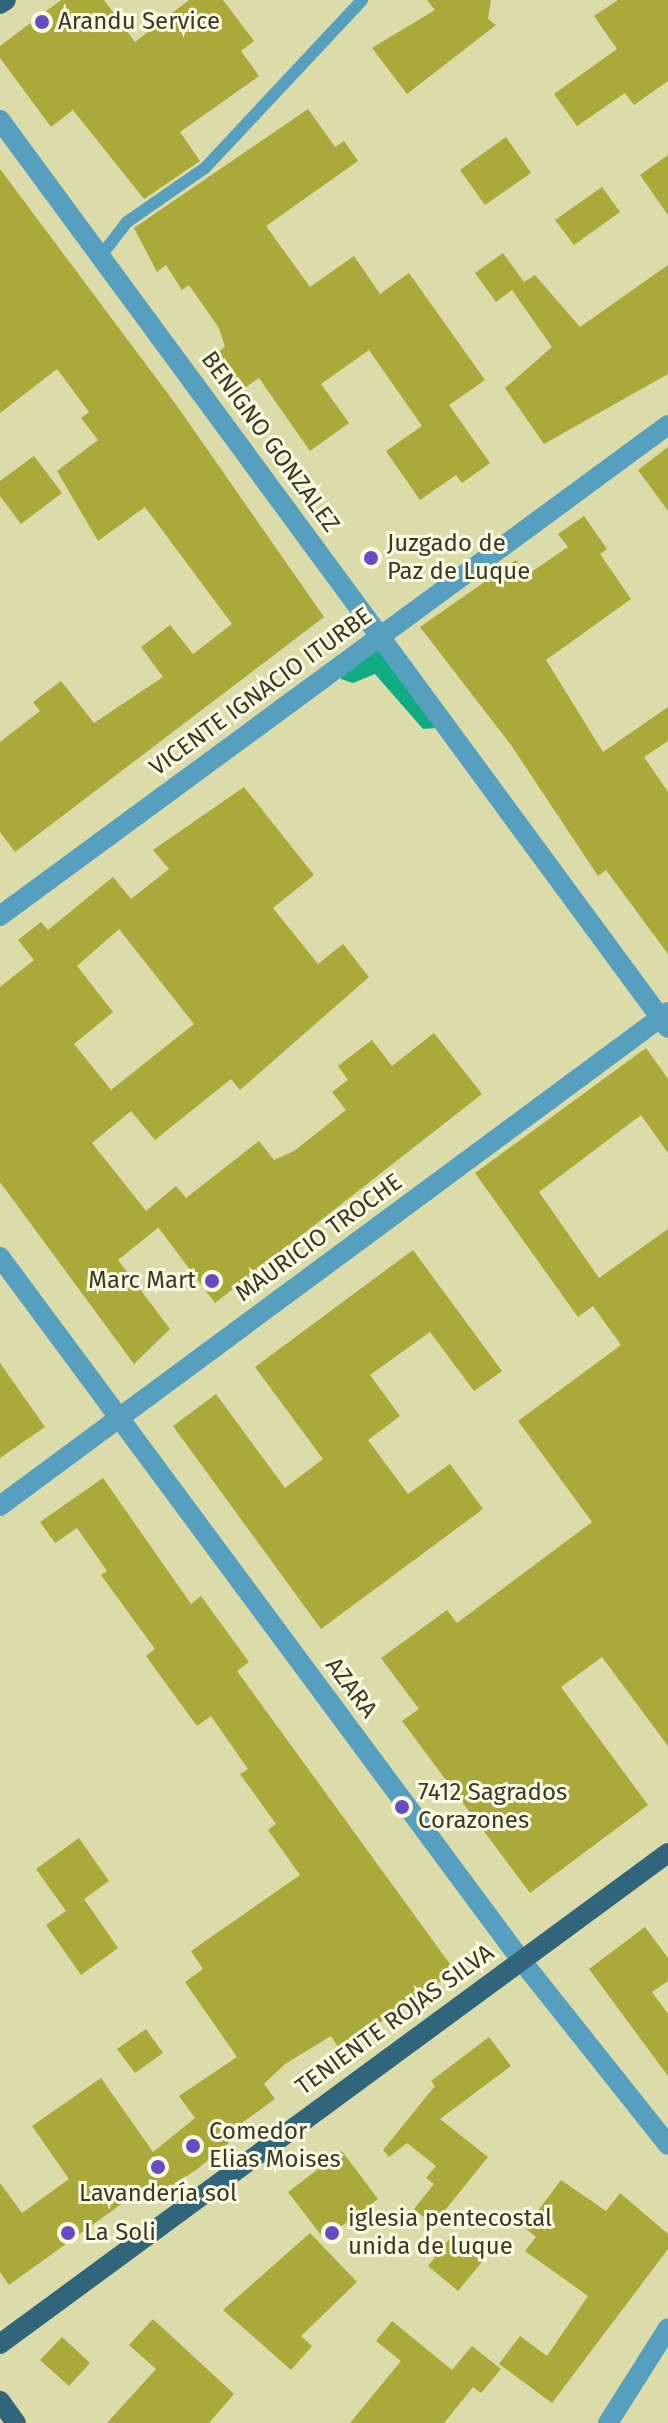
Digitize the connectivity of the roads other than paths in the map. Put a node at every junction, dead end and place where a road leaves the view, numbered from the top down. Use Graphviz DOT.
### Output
graph roads {
  1 [pos="6,0"];
  2 [pos="362,0"];
  3 [pos="0,4"];
  4 [pos="0,120"];
  5 [pos="100,257"];
  6 [pos="668,425"];
  7 [pos="380,636"];
  8 [pos="0,916"];
  9 [pos="666,1019"];
  10 [pos="0,1257"];
  11 [pos="119,1419"];
  12 [pos="0,1506"];
  13 [pos="668,1853"];
  14 [pos="521,1960"];
  15 [pos="668,2145"];
  16 [pos="668,2328"];
  17 [pos="0,2344"];
  18 [pos="0,2401"];
  19 [pos="16,2423"];
  20 [pos="608,2423"];
  1 -- 3 [label="main road"];
  2 -- 5 [label="lane"];
  4 -- 5 [label="street, BENIGNO GONZALEZ"];
  5 -- 7 [label="street, BENIGNO GONZALEZ"];
  6 -- 7 [label="street, VICENTE IGNACIO ITURBE"];
  7 -- 8 [label="street, VICENTE IGNACIO ITURBE"];
  7 -- 9 [label="street, BENIGNO GONZALEZ"];
  9 -- 11 [label="street, MAURICIO TROCHE"];
  10 -- 11 [label="street, AZARA"];
  11 -- 12 [label="street, MAURICIO TROCHE"];
  11 -- 14 [label="street, AZARA"];
  13 -- 14 [label="main road, TENIENTE ROJAS SILVA"];
  14 -- 15 [label="street, AZARA"];
  14 -- 17 [label="main road, TENIENTE ROJAS SILVA"];
  16 -- 20 [label="street"];
  18 -- 19 [label="main road"];
}
